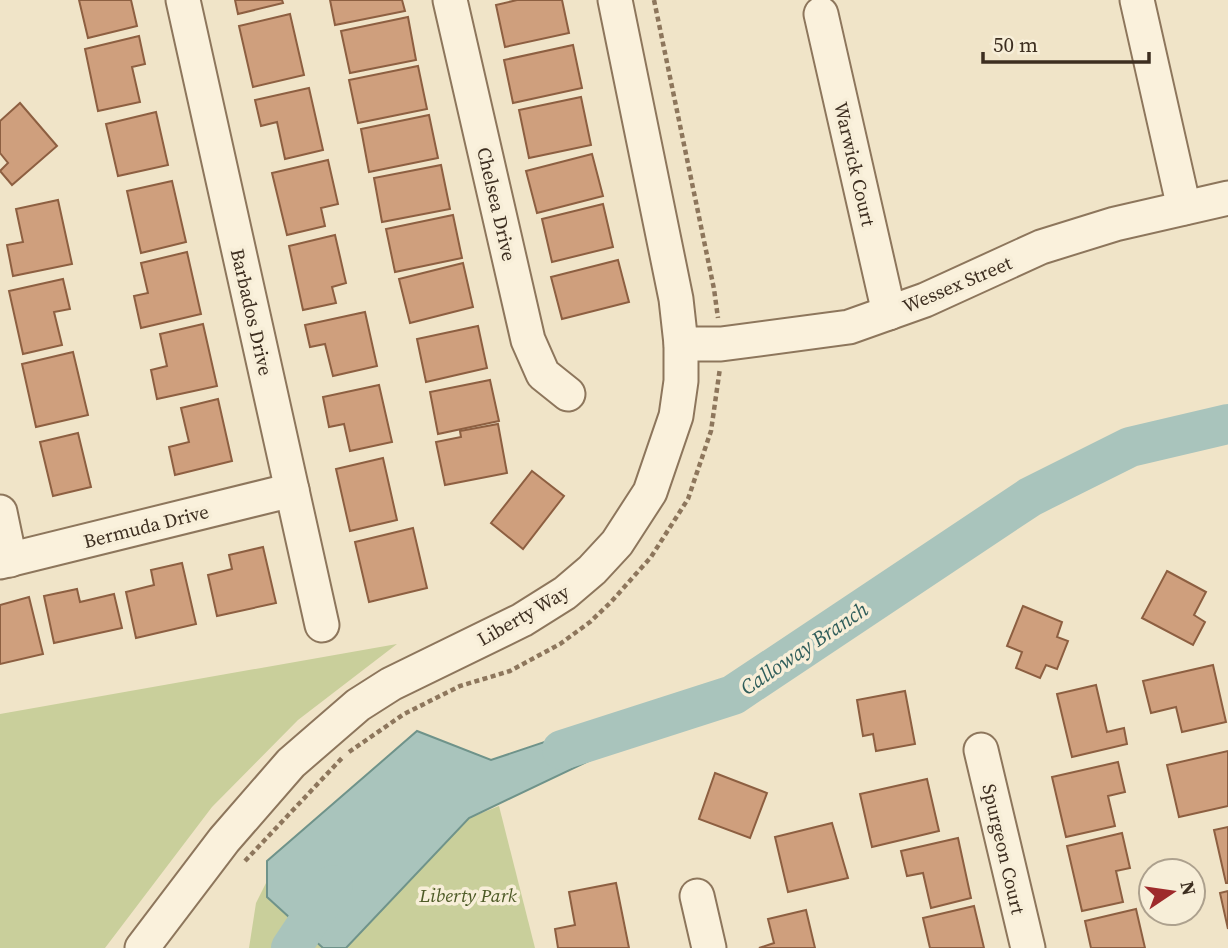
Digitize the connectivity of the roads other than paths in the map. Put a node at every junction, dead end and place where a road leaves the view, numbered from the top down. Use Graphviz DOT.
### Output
graph roads {
  1 [pos="183,0"];
  2 [pos="450,0"];
  3 [pos="615,0"];
  4 [pos="1137,0"];
  5 [pos="821,15"];
  6 [pos="1228,198"];
  7 [pos="1184,208"];
  8 [pos="890,313"];
  9 [pos="681,344"];
  10 [pos="568,394"];
  11 [pos="292,490"];
  12 [pos="0,512"];
  13 [pos="5,561"];
  14 [pos="321,625"];
  15 [pos="981,750"];
  16 [pos="697,896"];
  17 [pos="142,948"];
  18 [pos="709,948"];
  19 [pos="1028,948"];
  1 -- 11 [label="street, Barbados Drive"];
  2 -- 10 [label="street, Chelsea Drive"];
  3 -- 9 [label="street, Liberty Way"];
  4 -- 7 [label="street"];
  5 -- 8 [label="street, Warwick Court"];
  6 -- 7 [label="street, Wessex Street"];
  7 -- 8 [label="street, Wessex Street"];
  8 -- 9 [label="street, Wessex Street"];
  9 -- 17 [label="street, Liberty Way"];
  11 -- 13 [label="street, Bermuda Drive"];
  11 -- 14 [label="street, Barbados Drive"];
  12 -- 13 [label="street"];
  15 -- 19 [label="street, Spurgeon Court"];
  16 -- 18 [label="street"];
}
